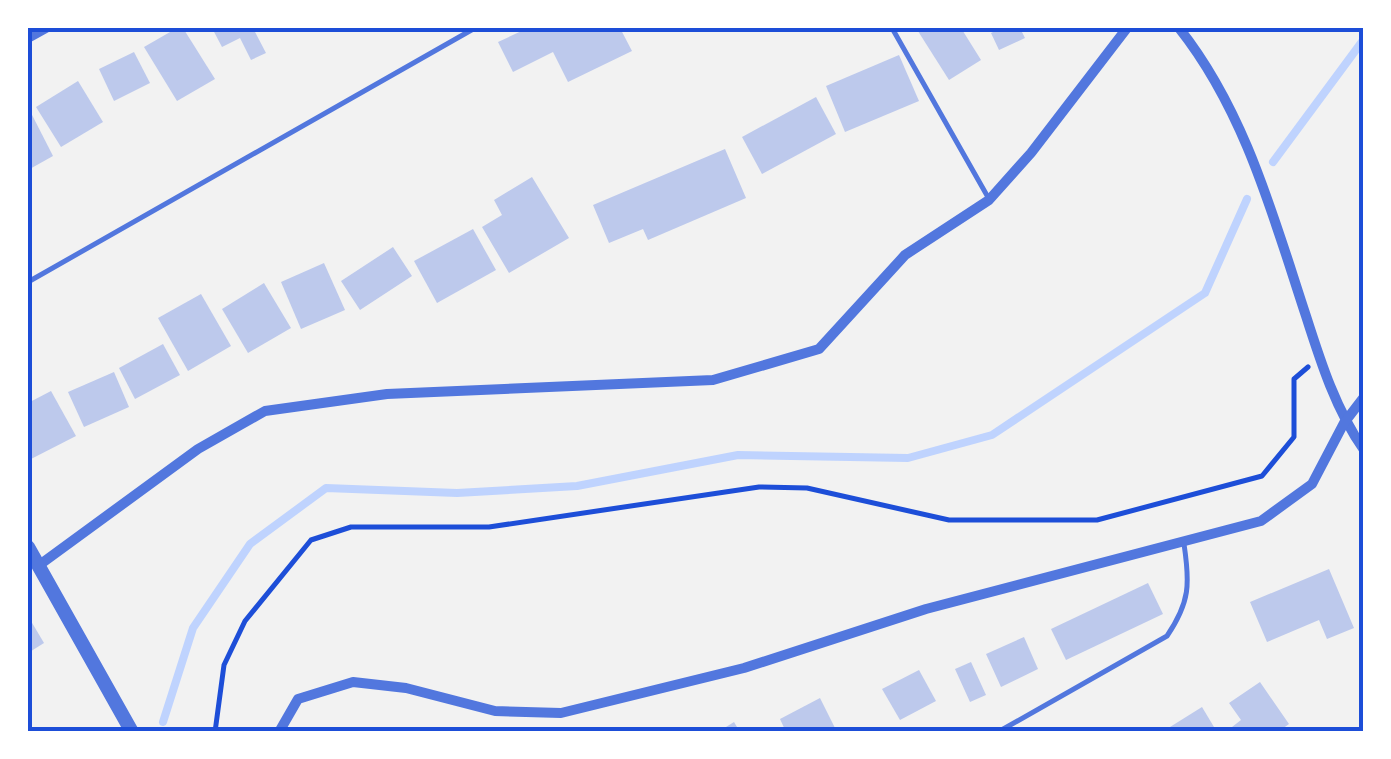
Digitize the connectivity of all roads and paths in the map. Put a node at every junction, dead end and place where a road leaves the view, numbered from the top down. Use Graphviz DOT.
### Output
graph roads {
  1 [pos="46,28"];
  2 [pos="475,28"];
  3 [pos="892,28"];
  4 [pos="1127,28"];
  5 [pos="1179,28"];
  6 [pos="28,38"];
  7 [pos="989,200"];
  8 [pos="28,282"];
  9 [pos="1319,357"];
  10 [pos="1364,397"];
  11 [pos="1344,422"];
  12 [pos="1364,450"];
  13 [pos="1184,541"];
  14 [pos="28,546"];
  15 [pos="38,566"];
  16 [pos="132,732"];
  17 [pos="216,732"];
  18 [pos="280,732"];
  19 [pos="998,732"];
  1 -- 6 [label="street"];
  2 -- 8 [label="lane"];
  3 -- 7 [label="lane"];
  4 -- 7 [label="street"];
  5 -- 9 [label="street"];
  7 -- 15 [label="street"];
  9 -- 11 [label="street"];
  9 -- 17 [label="path"];
  10 -- 11 [label="street"];
  11 -- 12 [label="street"];
  11 -- 13 [label="street"];
  13 -- 18 [label="street"];
  13 -- 19 [label="lane"];
  14 -- 15 [label="street"];
  15 -- 16 [label="street"];
}
